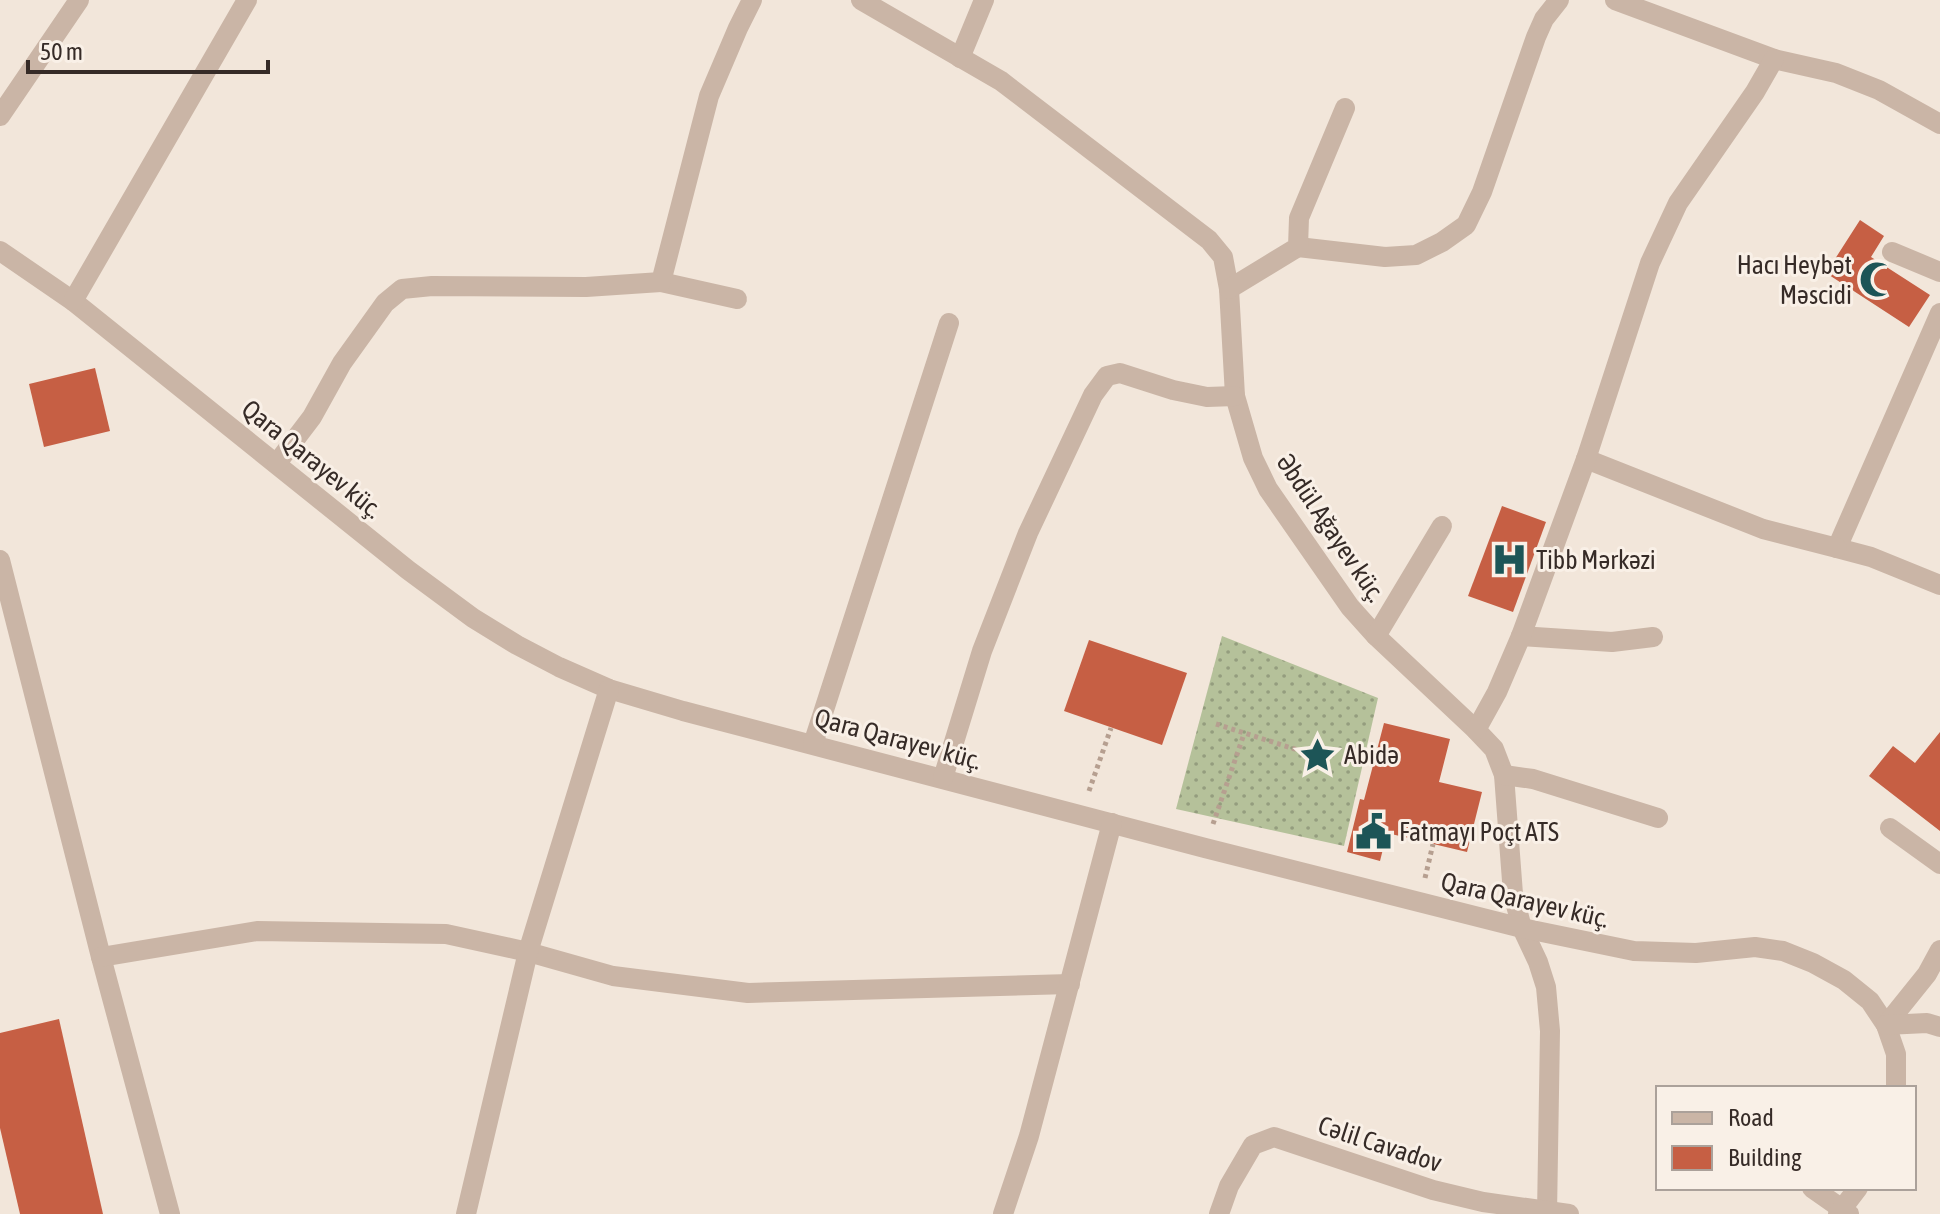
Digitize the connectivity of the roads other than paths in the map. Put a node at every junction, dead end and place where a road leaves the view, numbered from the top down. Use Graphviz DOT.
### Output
graph roads {
  1 [pos="79,0"];
  2 [pos="247,0"];
  3 [pos="752,0"];
  4 [pos="861,0"];
  5 [pos="984,0"];
  6 [pos="1559,0"];
  7 [pos="1615,0"];
  8 [pos="960,58"];
  9 [pos="1774,59"];
  10 [pos="1345,108"];
  11 [pos="0,116"];
  12 [pos="1940,124"];
  13 [pos="1298,247"];
  14 [pos="0,251"];
  15 [pos="1892,252"];
  16 [pos="1940,272"];
  17 [pos="661,282"];
  18 [pos="1229,289"];
  19 [pos="737,299"];
  20 [pos="73,301"];
  21 [pos="1940,313"];
  22 [pos="949,323"];
  23 [pos="1235,396"];
  24 [pos="1586,459"];
  25 [pos="277,463"];
  26 [pos="1442,526"];
  27 [pos="1837,548"];
  28 [pos="0,560"];
  29 [pos="1940,585"];
  30 [pos="1376,636"];
  31 [pos="1521,636"];
  32 [pos="1653,637"];
  33 [pos="609,689"];
  34 [pos="1476,730"];
  35 [pos="813,744"];
  36 [pos="1504,775"];
  37 [pos="943,778"];
  38 [pos="1658,818"];
  39 [pos="1112,823"];
  40 [pos="1890,828"];
  41 [pos="1940,864"];
  42 [pos="1522,928"];
  43 [pos="1940,950"];
  44 [pos="528,952"];
  45 [pos="101,957"];
  46 [pos="1070,984"];
  47 [pos="1886,1025"];
  48 [pos="1940,1027"];
  49 [pos="1896,1086"];
  50 [pos="1815,1190"];
  51 [pos="1857,1190"];
  52 [pos="1547,1212"];
  53 [pos="1843,1212"];
  54 [pos="170,1214"];
  55 [pos="466,1214"];
  56 [pos="1003,1214"];
  57 [pos="1219,1214"];
  58 [pos="1569,1214"];
  1 -- 11 [label="street"];
  2 -- 20 [label="street"];
  3 -- 17 [label="street"];
  4 -- 8 [label="street, Əbdül Ağayev küç."];
  5 -- 8 [label="street"];
  6 -- 13 [label="street"];
  7 -- 9 [label="street"];
  8 -- 18 [label="street, Əbdül Ağayev küç."];
  9 -- 12 [label="street"];
  9 -- 24 [label="street"];
  10 -- 13 [label="street"];
  13 -- 18 [label="street"];
  14 -- 20 [label="street, Qara Qarayev küç."];
  15 -- 16 [label="street"];
  17 -- 19 [label="street"];
  17 -- 25 [label="street"];
  18 -- 23 [label="street, Əbdül Ağayev küç."];
  20 -- 25 [label="street, Qara Qarayev küç."];
  21 -- 27 [label="street"];
  22 -- 35 [label="street"];
  23 -- 30 [label="street, Əbdül Ağayev küç."];
  23 -- 37 [label="street"];
  24 -- 27 [label="street"];
  24 -- 31 [label="street"];
  25 -- 33 [label="street, Qara Qarayev küç."];
  26 -- 30 [label="street"];
  27 -- 29 [label="street"];
  28 -- 45 [label="street"];
  30 -- 34 [label="street, Əbdül Ağayev küç."];
  31 -- 32 [label="street"];
  31 -- 34 [label="street"];
  33 -- 35 [label="street, Qara Qarayev küç."];
  33 -- 44 [label="street"];
  34 -- 36 [label="street, Əbdül Ağayev küç."];
  35 -- 37 [label="street, Qara Qarayev küç."];
  36 -- 38 [label="street"];
  36 -- 42 [label="street, Əbdül Ağayev küç."];
  37 -- 39 [label="street, Qara Qarayev küç."];
  39 -- 42 [label="street, Qara Qarayev küç."];
  39 -- 46 [label="street"];
  40 -- 41 [label="street"];
  42 -- 47 [label="street, Qara Qarayev küç."];
  42 -- 52 [label="street, Əbdül Ağayev küç."];
  43 -- 47 [label="street"];
  44 -- 45 [label="street"];
  44 -- 46 [label="street"];
  44 -- 55 [label="street"];
  45 -- 54 [label="street"];
  46 -- 56 [label="street"];
  47 -- 48 [label="street"];
  47 -- 49 [label="street"];
  50 -- 53 [label="street"];
  51 -- 53 [label="street"];
  52 -- 57 [label="street, Cəlil Cavadov"];
  52 -- 58 [label="street, Cəlil Cavadov"];
}
